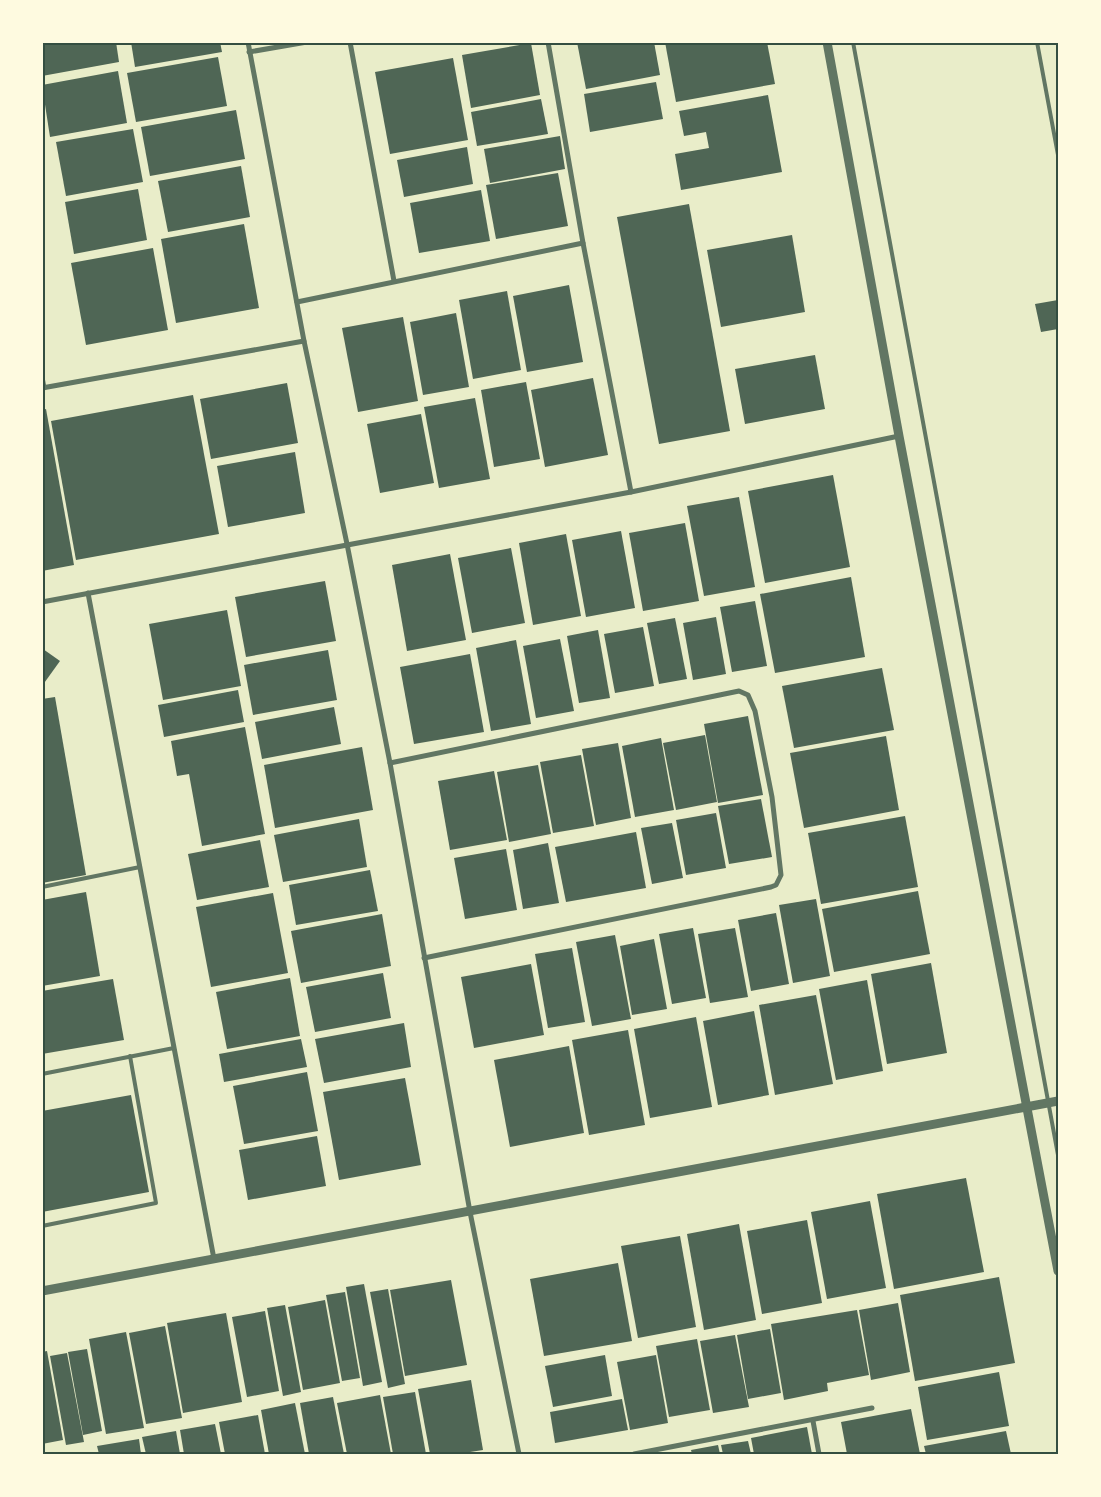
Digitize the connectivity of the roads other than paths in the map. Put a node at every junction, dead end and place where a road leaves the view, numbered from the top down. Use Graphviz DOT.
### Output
graph roads {
  1 [pos="248,42"];
  2 [pos="307,42"];
  3 [pos="350,42"];
  4 [pos="548,42"];
  5 [pos="827,42"];
  6 [pos="853,42"];
  7 [pos="1037,42"];
  8 [pos="249,52"];
  9 [pos="1058,155"];
  10 [pos="583,243"];
  11 [pos="394,281"];
  12 [pos="297,302"];
  13 [pos="304,341"];
  14 [pos="42,377"];
  15 [pos="43,388"];
  16 [pos="900,436"];
  17 [pos="631,492"];
  18 [pos="347,544"];
  19 [pos="88,593"];
  20 [pos="42,602"];
  21 [pos="390,763"];
  22 [pos="140,867"];
  23 [pos="42,887"];
  24 [pos="424,958"];
  25 [pos="174,1048"];
  26 [pos="130,1056"];
  27 [pos="42,1074"];
  28 [pos="1058,1101"];
  29 [pos="1049,1104"];
  30 [pos="1027,1106"];
  31 [pos="1058,1155"];
  32 [pos="470,1212"];
  33 [pos="42,1226"];
  34 [pos="214,1259"];
  35 [pos="1058,1271"];
  36 [pos="42,1290"];
  37 [pos="872,1408"];
  38 [pos="812,1421"];
  39 [pos="519,1454"];
  40 [pos="634,1454"];
  41 [pos="819,1454"];
  1 -- 8 [label="street"];
  2 -- 8 [label="street"];
  3 -- 11 [label="street"];
  4 -- 10 [label="street"];
  5 -- 16 [label="street"];
  6 -- 29 [label="lane"];
  7 -- 9 [label="lane"];
  8 -- 12 [label="street"];
  10 -- 11 [label="street"];
  10 -- 17 [label="street"];
  11 -- 12 [label="street"];
  12 -- 13 [label="street"];
  13 -- 15 [label="street"];
  13 -- 18 [label="street"];
  14 -- 15 [label="street"];
  16 -- 17 [label="street"];
  16 -- 30 [label="street"];
  17 -- 18 [label="street"];
  18 -- 19 [label="street"];
  18 -- 21 [label="street"];
  19 -- 20 [label="street"];
  19 -- 22 [label="street"];
  21 -- 24 [label="street"];
  21 -- 24 [label="street"];
  22 -- 23 [label="lane"];
  22 -- 25 [label="street"];
  24 -- 32 [label="street"];
  25 -- 26 [label="lane"];
  25 -- 34 [label="street"];
  26 -- 27 [label="lane"];
  26 -- 33 [label="lane"];
  28 -- 29 [label="street"];
  29 -- 30 [label="street"];
  29 -- 31 [label="lane"];
  30 -- 32 [label="street"];
  30 -- 35 [label="street"];
  32 -- 34 [label="street"];
  32 -- 39 [label="street"];
  34 -- 36 [label="street"];
  37 -- 38 [label="street"];
  38 -- 40 [label="street"];
  38 -- 41 [label="street"];
}
